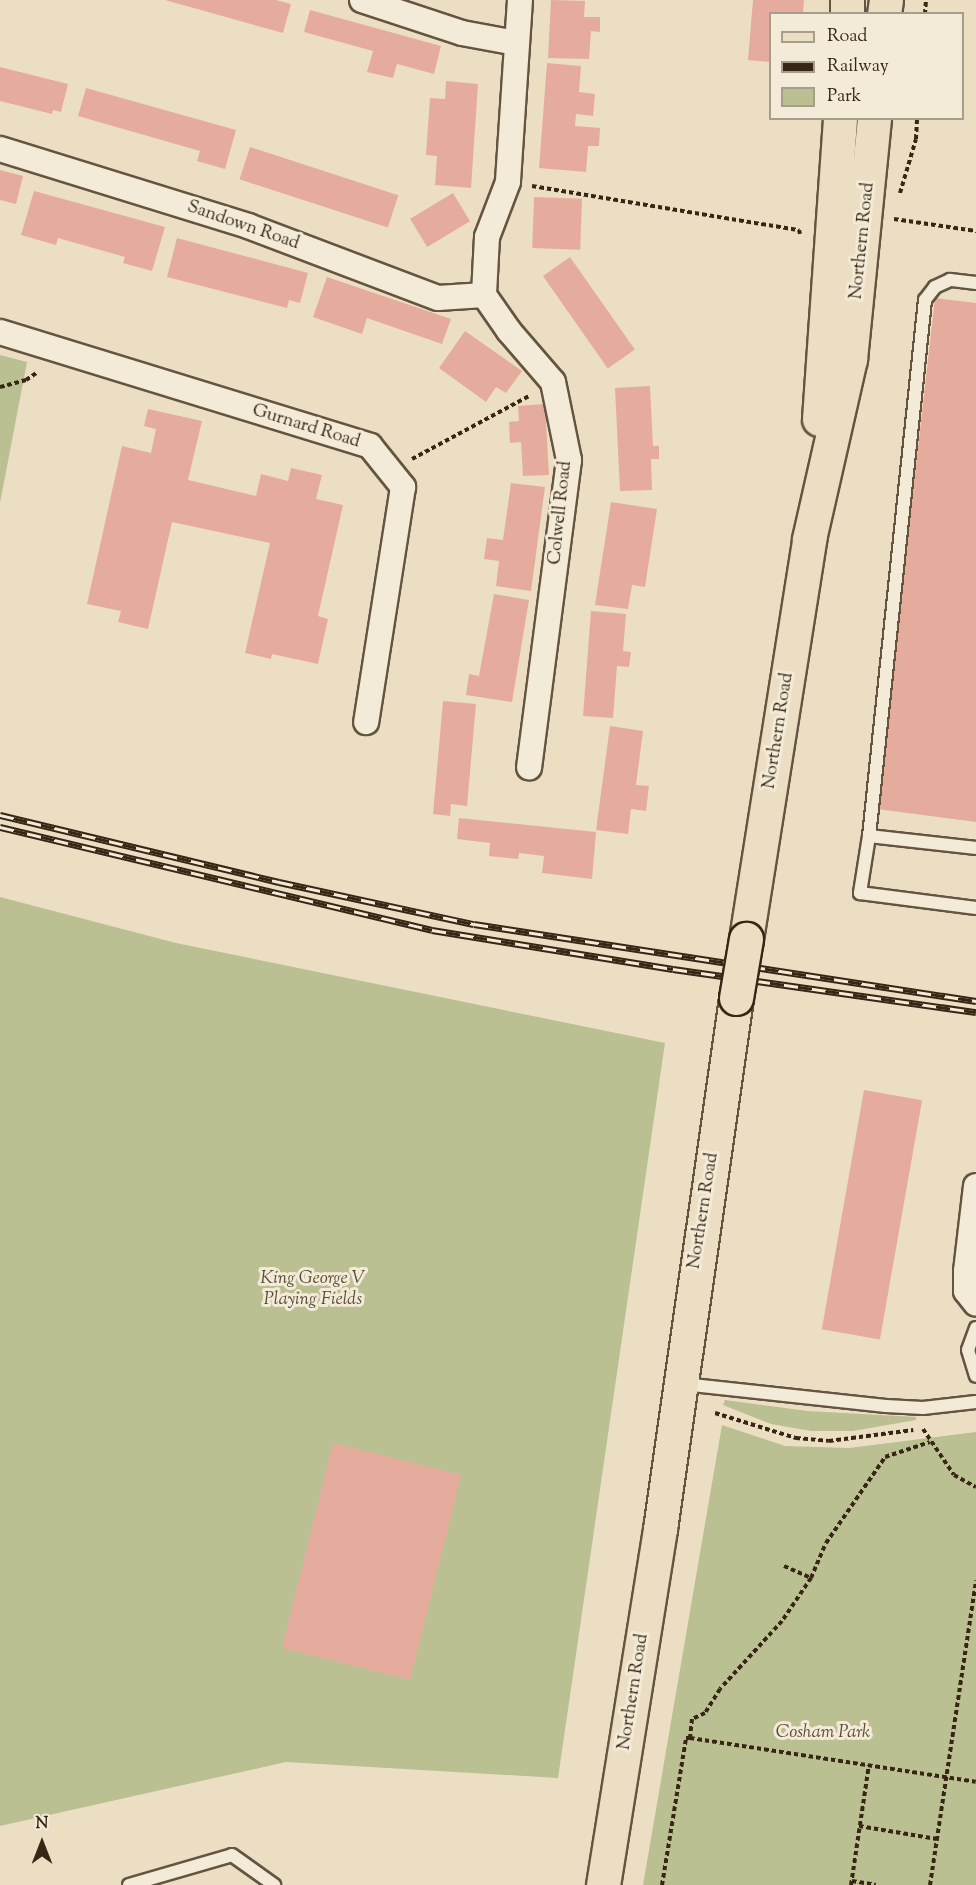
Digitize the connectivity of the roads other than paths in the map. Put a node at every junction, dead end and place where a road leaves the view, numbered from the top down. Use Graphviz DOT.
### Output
graph roads {
  1 [pos="362,0"];
  2 [pos="520,0"];
  3 [pos="516,43"];
  4 [pos="840,120"];
  5 [pos="874,120"];
  6 [pos="0,149"];
  7 [pos="976,283"];
  8 [pos="484,295"];
  9 [pos="0,332"];
  10 [pos="809,538"];
  11 [pos="366,722"];
  12 [pos="529,767"];
  13 [pos="869,836"];
  14 [pos="976,848"];
  15 [pos="976,908"];
  16 [pos="976,1186"];
  17 [pos="976,1304"];
  18 [pos="976,1328"];
  19 [pos="976,1376"];
  20 [pos="679,1383"];
  21 [pos="976,1402"];
  22 [pos="129,1885"];
  23 [pos="274,1885"];
  24 [pos="603,1885"];
  1 -- 3 [label="street"];
  2 -- 3 [label="street"];
  3 -- 8 [label="street"];
  4 -- 10 [label="main road, Northern Road"];
  5 -- 10 [label="main road, Northern Road"];
  6 -- 8 [label="street, Sandown Road"];
  7 -- 13 [label="lane"];
  8 -- 12 [label="street, Colwell Road"];
  9 -- 11 [label="street, Gurnard Road"];
  10 -- 20 [label="main road, Northern Road, bridge"];
  13 -- 14 [label="lane"];
  13 -- 15 [label="lane"];
  16 -- 17 [label="street"];
  18 -- 19 [label="lane"];
  20 -- 21 [label="lane"];
  20 -- 24 [label="main road, Northern Road"];
  22 -- 23 [label="lane"];
}
